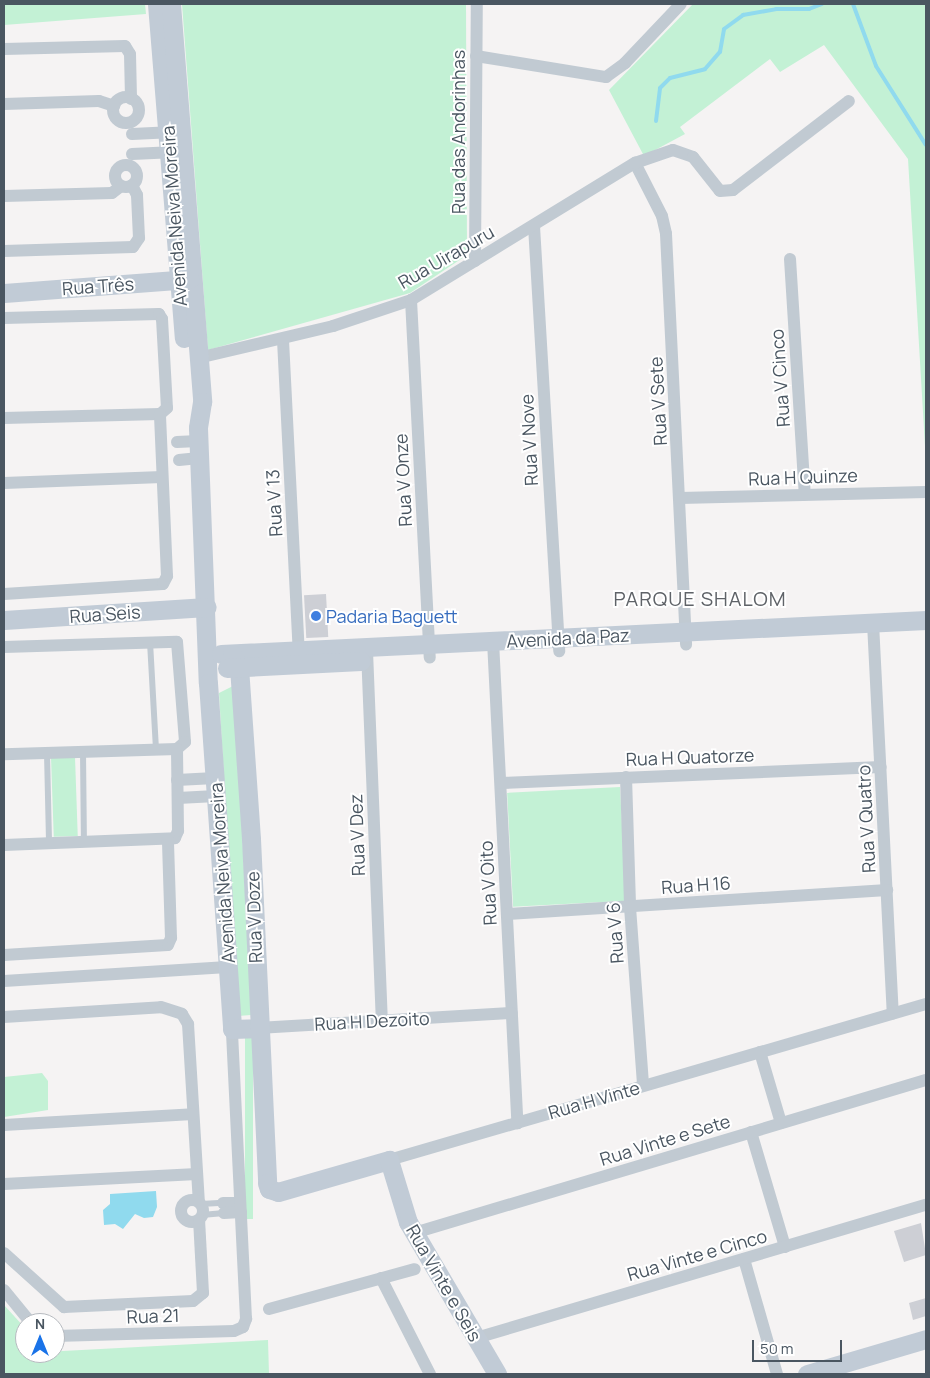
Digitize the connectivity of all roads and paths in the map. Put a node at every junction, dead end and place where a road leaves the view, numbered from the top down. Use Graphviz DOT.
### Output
graph roads {
  1 [pos="157,4"];
  2 [pos="171,4"];
  3 [pos="477,4"];
  4 [pos="681,4"];
  5 [pos="4,49"];
  6 [pos="476,56"];
  7 [pos="131,99"];
  8 [pos="849,101"];
  9 [pos="4,104"];
  10 [pos="114,106"];
  11 [pos="131,128"];
  12 [pos="174,132"];
  13 [pos="176,152"];
  14 [pos="131,159"];
  15 [pos="636,163"];
  16 [pos="127,185"];
  17 [pos="4,196"];
  18 [pos="534,226"];
  19 [pos="4,250"];
  20 [pos="790,259"];
  21 [pos="475,261"];
  22 [pos="186,279"];
  23 [pos="4,293"];
  24 [pos="411,300"];
  25 [pos="4,318"];
  26 [pos="283,340"];
  27 [pos="198,358"];
  28 [pos="160,414"];
  29 [pos="4,418"];
  30 [pos="161,442"];
  31 [pos="177,442"];
  32 [pos="198,442"];
  33 [pos="179,460"];
  34 [pos="162,461"];
  35 [pos="162,477"];
  36 [pos="4,483"];
  37 [pos="926,492"];
  38 [pos="805,495"];
  39 [pos="680,498"];
  40 [pos="4,594"];
  41 [pos="207,607"];
  42 [pos="4,620"];
  43 [pos="926,620"];
  44 [pos="874,629"];
  45 [pos="926,633"];
  46 [pos="686,638"];
  47 [pos="150,642"];
  48 [pos="559,645"];
  49 [pos="4,647"];
  50 [pos="494,648"];
  51 [pos="430,651"];
  52 [pos="367,654"];
  53 [pos="299,657"];
  54 [pos="235,661"];
  55 [pos="210,662"];
  56 [pos="156,749"];
  57 [pos="177,749"];
  58 [pos="83,752"];
  59 [pos="47,753"];
  60 [pos="4,754"];
  61 [pos="881,766"];
  62 [pos="626,777"];
  63 [pos="177,780"];
  64 [pos="501,783"];
  65 [pos="216,787"];
  66 [pos="178,798"];
  67 [pos="168,840"];
  68 [pos="84,843"];
  69 [pos="49,844"];
  70 [pos="4,845"];
  71 [pos="887,890"];
  72 [pos="630,907"];
  73 [pos="507,914"];
  74 [pos="4,954"];
  75 [pos="228,967"];
  76 [pos="4,981"];
  77 [pos="926,1004"];
  78 [pos="512,1013"];
  79 [pos="893,1013"];
  80 [pos="4,1017"];
  81 [pos="382,1020"];
  82 [pos="258,1028"];
  83 [pos="232,1029"];
  84 [pos="760,1052"];
  85 [pos="926,1080"];
  86 [pos="643,1086"];
  87 [pos="193,1114"];
  88 [pos="518,1123"];
  89 [pos="781,1123"];
  90 [pos="4,1125"];
  91 [pos="751,1132"];
  92 [pos="389,1160"];
  93 [pos="197,1174"];
  94 [pos="267,1183"];
  95 [pos="4,1184"];
  96 [pos="926,1205"];
  97 [pos="241,1207"];
  98 [pos="224,1208"];
  99 [pos="200,1210"];
  100 [pos="414,1233"];
  101 [pos="785,1247"];
  102 [pos="4,1253"];
  103 [pos="744,1260"];
  104 [pos="415,1269"];
  105 [pos="381,1278"];
  106 [pos="4,1290"];
  107 [pos="269,1309"];
  108 [pos="23,1313"];
  109 [pos="246,1319"];
  110 [pos="65,1336"];
  111 [pos="476,1338"];
  112 [pos="926,1339"];
  113 [pos="430,1374"];
  114 [pos="497,1374"];
  115 [pos="777,1374"];
  116 [pos="809,1374"];
  1 -- 12 [label="street, Avenida Neiva Moreira"];
  2 -- 12 [label="street, Avenida Neiva Moreira"];
  3 -- 6 [label="street, Rua das Andorinhas"];
  4 -- 6 [label="street"];
  5 -- 7 [label="street"];
  6 -- 21 [label="street, Rua das Andorinhas"];
  7 -- 10 [label="street"];
  7 -- 11 [label="street"];
  8 -- 15 [label="street, Rua Uirapuru"];
  9 -- 10 [label="street"];
  10 -- 11 [label="street"];
  11 -- 12 [label="street"];
  11 -- 14 [label="street"];
  12 -- 13 [label="street, Avenida Neiva Moreira"];
  13 -- 14 [label="street"];
  13 -- 22 [label="street, Avenida Neiva Moreira"];
  14 -- 16 [label="street"];
  14 -- 16 [label="street"];
  15 -- 18 [label="street, Rua Uirapuru"];
  15 -- 39 [label="street, Rua V Sete"];
  16 -- 17 [label="street"];
  16 -- 19 [label="street"];
  18 -- 21 [label="street, Rua Uirapuru"];
  18 -- 48 [label="street, Rua V Nove"];
  20 -- 38 [label="street, Rua V Cinco"];
  21 -- 24 [label="street, Rua Uirapuru"];
  22 -- 23 [label="street, Rua Três"];
  22 -- 27 [label="street, Avenida Neiva Moreira"];
  22 -- 32 [label="street, Avenida Neiva Moreira"];
  24 -- 26 [label="street, Rua Uirapuru"];
  24 -- 51 [label="street, Rua V Onze"];
  25 -- 28 [label="street"];
  26 -- 27 [label="street, Rua Uirapuru"];
  26 -- 53 [label="street, Rua V 13"];
  27 -- 32 [label="street, Avenida Neiva Moreira"];
  28 -- 29 [label="street"];
  28 -- 30 [label="street"];
  30 -- 31 [label="lane"];
  30 -- 34 [label="street"];
  31 -- 32 [label="street"];
  32 -- 33 [label="street"];
  32 -- 41 [label="street, Avenida Neiva Moreira"];
  33 -- 34 [label="lane"];
  34 -- 35 [label="street"];
  35 -- 36 [label="street"];
  35 -- 40 [label="street"];
  37 -- 38 [label="street, Rua H Quinze"];
  38 -- 39 [label="street, Rua H Quinze"];
  39 -- 46 [label="street, Rua V Sete"];
  41 -- 42 [label="street, Rua Seis"];
  41 -- 55 [label="street, Avenida Neiva Moreira"];
  43 -- 44 [label="street, Avenida da Paz"];
  44 -- 45 [label="street, Avenida da Paz"];
  44 -- 46 [label="street, Avenida da Paz"];
  44 -- 61 [label="street, Rua V Quatro"];
  46 -- 48 [label="street, Avenida da Paz"];
  47 -- 49 [label="street"];
  47 -- 56 [label="lane"];
  47 -- 57 [label="street"];
  48 -- 50 [label="street, Avenida da Paz"];
  50 -- 51 [label="street, Avenida da Paz"];
  50 -- 64 [label="street, Rua V Oito"];
  51 -- 52 [label="street, Avenida da Paz"];
  52 -- 53 [label="street, Avenida da Paz"];
  52 -- 81 [label="street, Rua V Dez"];
  53 -- 54 [label="street, Avenida da Paz"];
  54 -- 55 [label="street, Avenida da Paz"];
  54 -- 82 [label="street, Rua V Doze"];
  55 -- 65 [label="street, Avenida Neiva Moreira"];
  56 -- 57 [label="street"];
  56 -- 58 [label="street"];
  57 -- 63 [label="street"];
  58 -- 59 [label="street"];
  58 -- 68 [label="lane"];
  59 -- 60 [label="street"];
  59 -- 69 [label="lane"];
  61 -- 62 [label="street, Rua H Quatorze"];
  61 -- 71 [label="street, Rua V Quatro"];
  62 -- 64 [label="street, Rua H Quatorze"];
  62 -- 72 [label="street, Rua V 6"];
  63 -- 65 [label="street"];
  63 -- 66 [label="street"];
  64 -- 73 [label="street, Rua V Oito"];
  65 -- 66 [label="street"];
  65 -- 75 [label="street, Avenida Neiva Moreira"];
  66 -- 67 [label="street"];
  67 -- 68 [label="street"];
  67 -- 74 [label="street"];
  68 -- 69 [label="street"];
  69 -- 70 [label="street"];
  71 -- 72 [label="street, Rua H 16"];
  71 -- 79 [label="street, Rua V Quatro"];
  72 -- 73 [label="street, Rua H 16"];
  72 -- 86 [label="street, Rua V 6"];
  73 -- 78 [label="street, Rua V Oito"];
  75 -- 76 [label="street"];
  75 -- 83 [label="street, Avenida Neiva Moreira"];
  77 -- 79 [label="street, Rua H Vinte"];
  78 -- 81 [label="street, Rua H Dezoito"];
  78 -- 88 [label="street, Rua V Oito"];
  79 -- 84 [label="street, Rua H Vinte"];
  80 -- 87 [label="street"];
  81 -- 82 [label="street, Rua H Dezoito"];
  82 -- 83 [label="street, Rua H Dezoito"];
  82 -- 94 [label="street, Rua V Doze"];
  83 -- 97 [label="street, Avenida Neiva Moreira"];
  84 -- 86 [label="street, Rua H Vinte"];
  84 -- 89 [label="street"];
  85 -- 89 [label="street, Rua Vinte e Sete"];
  86 -- 88 [label="street, Rua H Vinte"];
  87 -- 90 [label="street"];
  87 -- 93 [label="street"];
  88 -- 92 [label="street, Rua H Vinte"];
  89 -- 91 [label="street, Rua Vinte e Sete"];
  91 -- 100 [label="street, Rua Vinte e Sete"];
  91 -- 101 [label="street"];
  92 -- 94 [label="street, Rua H Vinte"];
  92 -- 100 [label="street, Rua Vinte e Seis"];
  93 -- 95 [label="street"];
  93 -- 99 [label="street"];
  96 -- 101 [label="street, Rua Vinte e Cinco"];
  97 -- 98 [label="street"];
  97 -- 109 [label="street, Avenida Neiva Moreira"];
  98 -- 99 [label="lane"];
  98 -- 99 [label="lane"];
  99 -- 102 [label="street"];
  100 -- 111 [label="street, Rua Vinte e Seis"];
  101 -- 103 [label="street, Rua Vinte e Cinco"];
  103 -- 111 [label="street, Rua Vinte e Cinco"];
  103 -- 115 [label="street"];
  104 -- 105 [label="street"];
  105 -- 107 [label="street"];
  105 -- 113 [label="street"];
  106 -- 108 [label="street"];
  109 -- 110 [label="street, Rua 21"];
  111 -- 114 [label="street, Rua Vinte e Seis"];
  112 -- 116 [label="street"];
}
